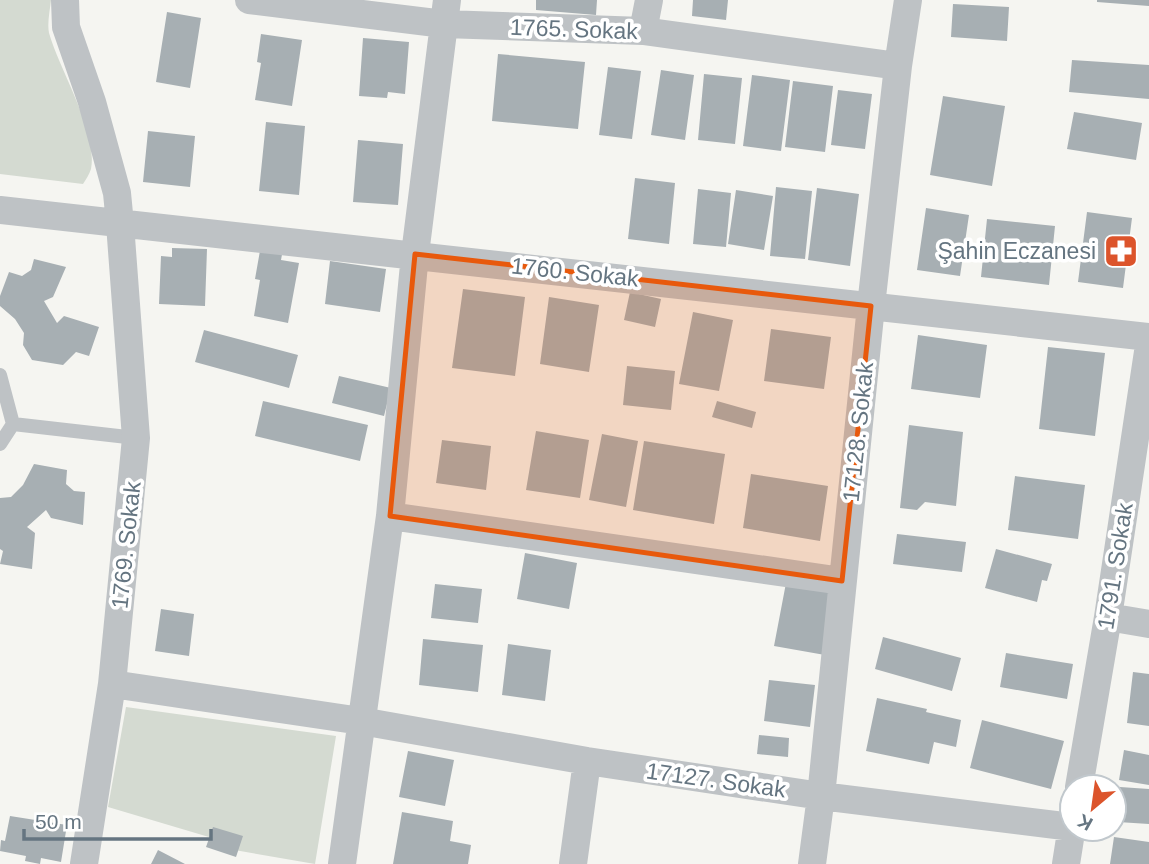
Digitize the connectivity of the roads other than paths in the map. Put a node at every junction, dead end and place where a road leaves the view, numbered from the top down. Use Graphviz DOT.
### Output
graph roads {
  1 [pos="65,0"];
  2 [pos="249,0"];
  3 [pos="649,0"];
  4 [pos="908,0"];
  5 [pos="445,12"];
  6 [pos="643,31"];
  7 [pos="898,66"];
  8 [pos="0,210"];
  9 [pos="120,224"];
  10 [pos="415,254"];
  11 [pos="871,306"];
  12 [pos="1149,337"];
  13 [pos="1149,345"];
  14 [pos="0,375"];
  15 [pos="13,424"];
  16 [pos="136,438"];
  17 [pos="0,444"];
  18 [pos="390,516"];
  19 [pos="842,581"];
  20 [pos="1108,617"];
  21 [pos="1149,624"];
  22 [pos="112,684"];
  23 [pos="361,721"];
  24 [pos="587,761"];
  25 [pos="1081,773"];
  26 [pos="821,796"];
  27 [pos="1058,825"];
  28 [pos="1069,843"];
  29 [pos="84,864"];
  30 [pos="342,864"];
  31 [pos="573,864"];
  32 [pos="811,864"];
  33 [pos="1066,864"];
  1 -- 9 [label="street, 1769. Sokak"];
  2 -- 5 [label="street, 1765. Sokak"];
  3 -- 6 [label="street"];
  4 -- 7 [label="street, 17128. Sokak"];
  5 -- 6 [label="street, 1765. Sokak"];
  5 -- 10 [label="street"];
  6 -- 7 [label="street, 1765. Sokak"];
  7 -- 11 [label="street, 17128. Sokak"];
  8 -- 9 [label="street, 1760. Sokak"];
  9 -- 10 [label="street, 1760. Sokak"];
  9 -- 16 [label="street, 1769. Sokak"];
  10 -- 11 [label="street, 1760. Sokak"];
  10 -- 18 [label="street"];
  11 -- 12 [label="street, 1760. Sokak"];
  11 -- 19 [label="street, 17128. Sokak"];
  13 -- 20 [label="street, 1791. Sokak"];
  14 -- 15 [label="lane"];
  15 -- 16 [label="lane"];
  15 -- 17 [label="lane"];
  16 -- 22 [label="street, 1769. Sokak"];
  18 -- 19 [label="street"];
  18 -- 23 [label="street"];
  19 -- 26 [label="street, 17128. Sokak"];
  20 -- 21 [label="street"];
  20 -- 25 [label="street, 1791. Sokak"];
  22 -- 23 [label="street, 17127. Sokak"];
  22 -- 29 [label="street, 1769. Sokak"];
  23 -- 24 [label="street, 17127. Sokak"];
  23 -- 30 [label="street"];
  24 -- 26 [label="street, 17127. Sokak"];
  24 -- 31 [label="street"];
  26 -- 27 [label="street, 17127. Sokak"];
  26 -- 32 [label="street, 17128. Sokak"];
  28 -- 33 [label="street"];
}
